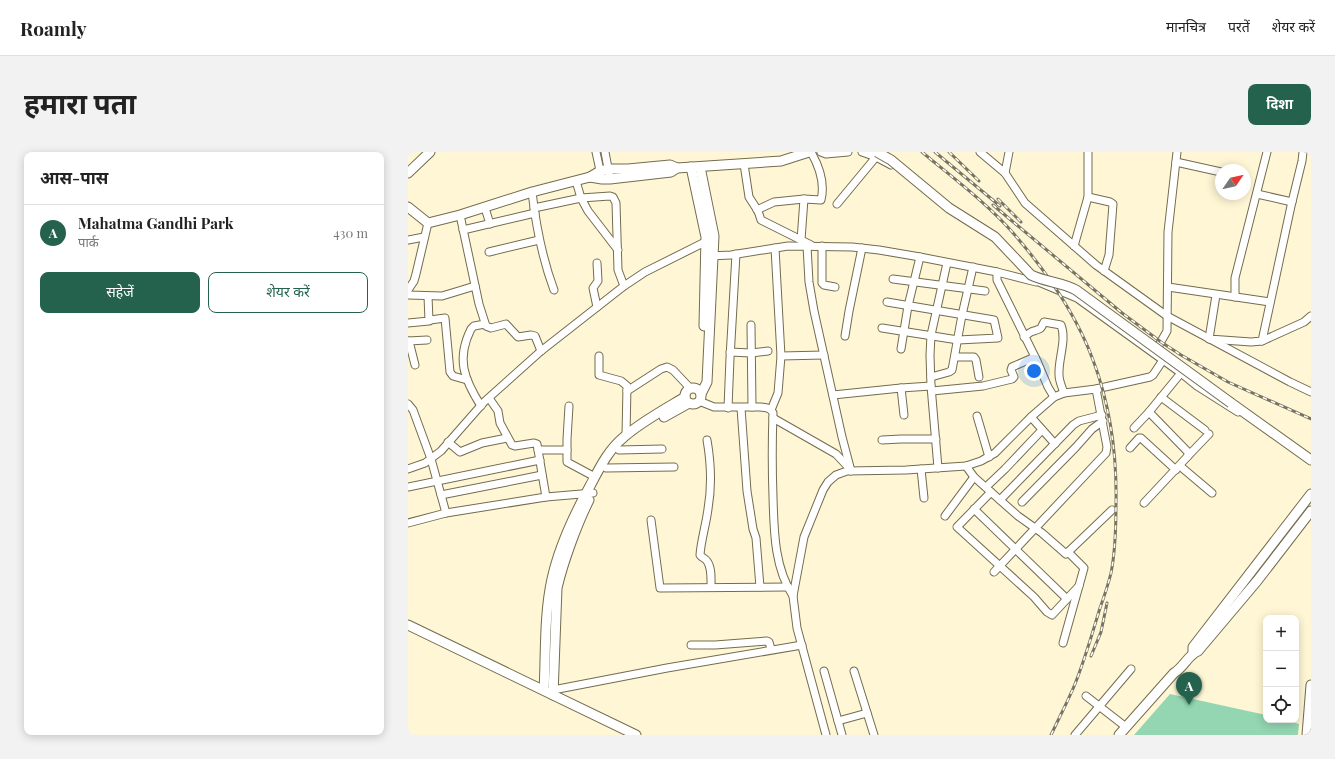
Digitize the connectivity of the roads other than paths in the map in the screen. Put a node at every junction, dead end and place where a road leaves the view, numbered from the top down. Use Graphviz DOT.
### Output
graph roads {
  1 [pos="596,152"];
  2 [pos="605,152"];
  3 [pos="810,152"];
  4 [pos="821,152"];
  5 [pos="848,152"];
  6 [pos="862,152"];
  7 [pos="980,152"];
  8 [pos="1009,152"];
  9 [pos="1088,152"];
  10 [pos="1177,152"];
  11 [pos="1267,152"];
  12 [pos="1303,152"];
  13 [pos="428,153"];
  14 [pos="877,154"];
  15 [pos="1176,162"];
  16 [pos="744,164"];
  17 [pos="696,167"];
  18 [pos="1215,171"];
  19 [pos="408,173"];
  20 [pos="1005,173"];
  21 [pos="605,175"];
  22 [pos="576,181"];
  23 [pos="532,192"];
  24 [pos="1257,194"];
  25 [pos="1088,197"];
  26 [pos="582,198"];
  27 [pos="804,199"];
  28 [pos="1292,202"];
  29 [pos="837,204"];
  30 [pos="408,207"];
  31 [pos="485,208"];
  32 [pos="534,210"];
  33 [pos="757,210"];
  34 [pos="460,215"];
  35 [pos="428,223"];
  36 [pos="490,224"];
  37 [pos="463,230"];
  38 [pos="424,237"];
  39 [pos="408,240"];
  40 [pos="539,240"];
  41 [pos="710,240"];
  42 [pos="801,240"];
  43 [pos="810,246"];
  44 [pos="822,246"];
  45 [pos="1074,246"];
  46 [pos="775,248"];
  47 [pos="862,248"];
  48 [pos="618,250"];
  49 [pos="489,252"];
  50 [pos="736,254"];
  51 [pos="710,256"];
  52 [pos="920,257"];
  53 [pos="947,263"];
  54 [pos="596,264"];
  55 [pos="973,267"];
  56 [pos="1104,271"];
  57 [pos="997,272"];
  58 [pos="893,279"];
  59 [pos="914,281"];
  60 [pos="1036,282"];
  61 [pos="942,285"];
  62 [pos="475,286"];
  63 [pos="624,286"];
  64 [pos="835,287"];
  65 [pos="1168,287"];
  66 [pos="408,290"];
  67 [pos="554,290"];
  68 [pos="968,290"];
  69 [pos="985,291"];
  70 [pos="408,295"];
  71 [pos="1216,295"];
  72 [pos="428,296"];
  73 [pos="1235,297"];
  74 [pos="887,302"];
  75 [pos="1270,302"];
  76 [pos="908,306"];
  77 [pos="597,307"];
  78 [pos="936,311"];
  79 [pos="962,315"];
  80 [pos="1167,316"];
  81 [pos="1311,316"];
  82 [pos="430,320"];
  83 [pos="408,323"];
  84 [pos="485,324"];
  85 [pos="751,325"];
  86 [pos="882,328"];
  87 [pos="904,331"];
  88 [pos="931,335"];
  89 [pos="845,336"];
  90 [pos="1024,337"];
  91 [pos="1209,339"];
  92 [pos="427,340"];
  93 [pos="958,340"];
  94 [pos="408,341"];
  95 [pos="1262,341"];
  96 [pos="901,349"];
  97 [pos="541,351"];
  98 [pos="730,352"];
  99 [pos="768,352"];
  100 [pos="751,353"];
  101 [pos="1154,354"];
  102 [pos="824,355"];
  103 [pos="599,356"];
  104 [pos="780,356"];
  105 [pos="955,357"];
  106 [pos="1035,357"];
  107 [pos="1163,360"];
  108 [pos="415,365"];
  109 [pos="1181,372"];
  110 [pos="931,377"];
  111 [pos="979,377"];
  112 [pos="467,380"];
  113 [pos="901,388"];
  114 [pos="932,389"];
  115 [pos="1096,389"];
  116 [pos="627,391"];
  117 [pos="1311,392"];
  118 [pos="697,393"];
  119 [pos="1064,393"];
  120 [pos="833,395"];
  121 [pos="1054,397"];
  122 [pos="1161,397"];
  123 [pos="489,398"];
  124 [pos="687,400"];
  125 [pos="408,404"];
  126 [pos="481,406"];
  127 [pos="568,406"];
  128 [pos="728,408"];
  129 [pos="741,408"];
  130 [pos="752,408"];
  131 [pos="1150,411"];
  132 [pos="772,414"];
  133 [pos="904,415"];
  134 [pos="977,416"];
  135 [pos="1031,417"];
  136 [pos="1102,418"];
  137 [pos="1257,422"];
  138 [pos="1134,428"];
  139 [pos="1042,430"];
  140 [pos="626,435"];
  141 [pos="507,438"];
  142 [pos="936,439"];
  143 [pos="707,440"];
  144 [pos="882,440"];
  145 [pos="448,442"];
  146 [pos="1055,444"];
  147 [pos="1130,448"];
  148 [pos="662,449"];
  149 [pos="538,450"];
  150 [pos="567,450"];
  151 [pos="619,450"];
  152 [pos="989,457"];
  153 [pos="1187,458"];
  154 [pos="431,459"];
  155 [pos="540,460"];
  156 [pos="1311,460"];
  157 [pos="409,466"];
  158 [pos="966,466"];
  159 [pos="674,467"];
  160 [pos="606,468"];
  161 [pos="938,468"];
  162 [pos="1178,468"];
  163 [pos="921,469"];
  164 [pos="851,471"];
  165 [pos="542,475"];
  166 [pos="595,477"];
  167 [pos="974,477"];
  168 [pos="437,481"];
  169 [pos="408,487"];
  170 [pos="989,489"];
  171 [pos="590,493"];
  172 [pos="1212,493"];
  173 [pos="1311,494"];
  174 [pos="441,495"];
  175 [pos="546,497"];
  176 [pos="924,498"];
  177 [pos="1000,500"];
  178 [pos="1022,502"];
  179 [pos="1144,503"];
  180 [pos="974,509"];
  181 [pos="1112,510"];
  182 [pos="1311,511"];
  183 [pos="446,513"];
  184 [pos="945,516"];
  185 [pos="651,520"];
  186 [pos="408,523"];
  187 [pos="1036,528"];
  188 [pos="1016,548"];
  189 [pos="1068,552"];
  190 [pos="1000,565"];
  191 [pos="994,572"];
  192 [pos="1080,586"];
  193 [pos="710,587"];
  194 [pos="760,587"];
  195 [pos="788,587"];
  196 [pos="794,596"];
  197 [pos="1067,599"];
  198 [pos="408,625"];
  199 [pos="1063,643"];
  200 [pos="691,644"];
  201 [pos="802,645"];
  202 [pos="771,649"];
  203 [pos="1193,653"];
  204 [pos="1131,669"];
  205 [pos="824,671"];
  206 [pos="854,672"];
  207 [pos="1311,685"];
  208 [pos="550,692"];
  209 [pos="1086,696"];
  210 [pos="1100,706"];
  211 [pos="867,713"];
  212 [pos="838,721"];
  213 [pos="1126,731"];
  214 [pos="636,735"];
  215 [pos="826,735"];
  216 [pos="842,735"];
  217 [pos="874,735"];
  218 [pos="1075,735"];
  219 [pos="1119,735"];
  220 [pos="1306,735"];
  1 -- 21 [label="street"];
  2 -- 21 [label="street"];
  3 -- 16 [label="street"];
  3 -- 27 [label="street"];
  4 -- 5 [label="street"];
  6 -- 14 [label="street"];
  7 -- 20 [label="street"];
  8 -- 20 [label="street"];
  9 -- 25 [label="street"];
  10 -- 15 [label="street"];
  11 -- 24 [label="street"];
  12 -- 28 [label="street"];
  13 -- 19 [label="street"];
  14 -- 29 [label="street"];
  14 -- 60 [label="street"];
  14 -- 137 [label="street, bridge"];
  15 -- 18 [label="street"];
  15 -- 65 [label="street"];
  16 -- 17 [label="street"];
  16 -- 33 [label="street"];
  17 -- 21 [label="street"];
  17 -- 41 [label="street"];
  20 -- 45 [label="street"];
  21 -- 22 [label="street"];
  22 -- 23 [label="street"];
  22 -- 26 [label="street"];
  23 -- 31 [label="street"];
  23 -- 32 [label="street"];
  24 -- 28 [label="street"];
  24 -- 73 [label="street"];
  25 -- 45 [label="street"];
  25 -- 56 [label="street"];
  26 -- 32 [label="street"];
  26 -- 48 [label="street"];
  26 -- 48 [label="street"];
  27 -- 33 [label="street"];
  27 -- 42 [label="street"];
  28 -- 75 [label="street"];
  30 -- 35 [label="street"];
  31 -- 34 [label="street"];
  31 -- 36 [label="street"];
  32 -- 36 [label="street"];
  32 -- 40 [label="street"];
  33 -- 42 [label="street"];
  34 -- 35 [label="street"];
  34 -- 37 [label="street"];
  35 -- 38 [label="street"];
  36 -- 37 [label="street"];
  37 -- 62 [label="street"];
  38 -- 39 [label="street"];
  38 -- 66 [label="street"];
  40 -- 49 [label="street"];
  40 -- 67 [label="street"];
  41 -- 51 [label="street"];
  41 -- 63 [label="street"];
  42 -- 43 [label="street"];
  43 -- 44 [label="street"];
  43 -- 46 [label="street"];
  43 -- 102 [label="street"];
  44 -- 47 [label="street"];
  44 -- 64 [label="street"];
  45 -- 56 [label="street"];
  46 -- 50 [label="street"];
  46 -- 104 [label="street"];
  47 -- 52 [label="street"];
  47 -- 89 [label="street"];
  48 -- 63 [label="street"];
  50 -- 51 [label="street"];
  50 -- 98 [label="street"];
  51 -- 118 [label="street"];
  52 -- 53 [label="street"];
  52 -- 59 [label="street"];
  53 -- 55 [label="street"];
  53 -- 61 [label="street"];
  54 -- 77 [label="street"];
  55 -- 57 [label="street"];
  55 -- 68 [label="street"];
  56 -- 80 [label="street"];
  57 -- 60 [label="street"];
  57 -- 90 [label="street"];
  58 -- 59 [label="street"];
  59 -- 61 [label="street"];
  59 -- 76 [label="street"];
  60 -- 101 [label="street"];
  61 -- 68 [label="street"];
  61 -- 78 [label="street"];
  62 -- 72 [label="street"];
  62 -- 84 [label="street"];
  63 -- 77 [label="street"];
  65 -- 71 [label="street"];
  65 -- 80 [label="street"];
  68 -- 69 [label="street"];
  68 -- 79 [label="street"];
  70 -- 72 [label="street"];
  71 -- 73 [label="street"];
  71 -- 91 [label="street"];
  72 -- 82 [label="street"];
  73 -- 75 [label="street"];
  74 -- 76 [label="street"];
  75 -- 95 [label="street"];
  76 -- 78 [label="street"];
  76 -- 87 [label="street"];
  77 -- 97 [label="street"];
  78 -- 79 [label="street"];
  78 -- 88 [label="street"];
  79 -- 93 [label="street"];
  79 -- 93 [label="street"];
  80 -- 91 [label="street"];
  80 -- 101 [label="street"];
  81 -- 95 [label="street"];
  82 -- 83 [label="street"];
  82 -- 112 [label="street"];
  84 -- 97 [label="street"];
  84 -- 112 [label="street"];
  85 -- 100 [label="street"];
  86 -- 87 [label="street"];
  87 -- 88 [label="street"];
  87 -- 96 [label="street"];
  88 -- 93 [label="street"];
  88 -- 110 [label="street"];
  90 -- 106 [label="street"];
  90 -- 119 [label="street"];
  91 -- 95 [label="street"];
  91 -- 117 [label="street"];
  92 -- 94 [label="street"];
  93 -- 105 [label="street"];
  94 -- 108 [label="street"];
  97 -- 123 [label="street"];
  98 -- 100 [label="street"];
  98 -- 128 [label="street"];
  99 -- 100 [label="street"];
  100 -- 130 [label="street"];
  101 -- 107 [label="street"];
  102 -- 104 [label="street"];
  102 -- 120 [label="street"];
  103 -- 116 [label="street"];
  104 -- 132 [label="street"];
  105 -- 110 [label="street"];
  105 -- 111 [label="street"];
  106 -- 114 [label="street"];
  106 -- 121 [label="street"];
  107 -- 109 [label="street"];
  107 -- 115 [label="street"];
  109 -- 122 [label="street"];
  109 -- 137 [label="street"];
  110 -- 114 [label="street"];
  112 -- 126 [label="street"];
  113 -- 114 [label="street"];
  113 -- 120 [label="street"];
  113 -- 133 [label="street"];
  114 -- 142 [label="street"];
  115 -- 119 [label="street"];
  115 -- 136 [label="street"];
  116 -- 118 [label="street"];
  116 -- 140 [label="street"];
  118 -- 124 [label="street"];
  118 -- 124 [label="street"];
  118 -- 128 [label="street"];
  119 -- 121 [label="street"];
  120 -- 164 [label="street"];
  121 -- 135 [label="street"];
  122 -- 131 [label="street"];
  122 -- 153 [label="street"];
  123 -- 126 [label="street"];
  123 -- 141 [label="street"];
  124 -- 140 [label="street"];
  124 -- 151 [label="street"];
  125 -- 154 [label="street"];
  126 -- 145 [label="street"];
  127 -- 150 [label="street"];
  128 -- 129 [label="street"];
  129 -- 130 [label="street"];
  129 -- 194 [label="street"];
  130 -- 132 [label="street"];
  131 -- 138 [label="street"];
  131 -- 153 [label="street"];
  132 -- 164 [label="street"];
  132 -- 195 [label="street"];
  134 -- 152 [label="street"];
  135 -- 139 [label="street"];
  135 -- 152 [label="street"];
  136 -- 146 [label="street"];
  136 -- 178 [label="street"];
  136 -- 187 [label="street"];
  137 -- 156 [label="street"];
  139 -- 146 [label="street"];
  139 -- 170 [label="street"];
  140 -- 166 [label="street"];
  141 -- 145 [label="street"];
  141 -- 149 [label="street"];
  142 -- 144 [label="street"];
  142 -- 161 [label="street"];
  143 -- 193 [label="street"];
  145 -- 154 [label="street"];
  146 -- 177 [label="street"];
  147 -- 162 [label="street"];
  148 -- 151 [label="street"];
  149 -- 150 [label="street"];
  149 -- 155 [label="street"];
  150 -- 166 [label="street"];
  151 -- 160 [label="street"];
  152 -- 158 [label="street"];
  153 -- 162 [label="street"];
  154 -- 157 [label="street"];
  154 -- 168 [label="street"];
  155 -- 165 [label="street"];
  155 -- 168 [label="street"];
  158 -- 161 [label="street"];
  158 -- 167 [label="street"];
  159 -- 160 [label="street"];
  160 -- 171 [label="street"];
  161 -- 163 [label="street"];
  162 -- 172 [label="street"];
  162 -- 179 [label="street"];
  163 -- 164 [label="street"];
  163 -- 176 [label="street"];
  164 -- 196 [label="street"];
  165 -- 174 [label="street"];
  165 -- 175 [label="street"];
  166 -- 171 [label="street"];
  167 -- 170 [label="street"];
  167 -- 184 [label="street"];
  168 -- 169 [label="street"];
  168 -- 174 [label="street"];
  170 -- 177 [label="street"];
  170 -- 180 [label="street"];
  171 -- 175 [label="street"];
  171 -- 208 [label="street"];
  173 -- 203 [label="street"];
  174 -- 183 [label="street"];
  175 -- 183 [label="street"];
  177 -- 187 [label="street"];
  180 -- 188 [label="street"];
  180 -- 190 [label="street"];
  181 -- 189 [label="street"];
  182 -- 203 [label="street"];
  183 -- 186 [label="street"];
  185 -- 193 [label="street"];
  187 -- 188 [label="street"];
  187 -- 189 [label="street"];
  188 -- 190 [label="street"];
  188 -- 197 [label="street"];
  189 -- 192 [label="street"];
  190 -- 191 [label="street"];
  190 -- 197 [label="street"];
  192 -- 197 [label="street"];
  192 -- 199 [label="street"];
  193 -- 194 [label="street"];
  194 -- 195 [label="street"];
  195 -- 196 [label="street"];
  196 -- 201 [label="street"];
  198 -- 208 [label="street"];
  200 -- 202 [label="street"];
  201 -- 202 [label="street"];
  201 -- 215 [label="street"];
  202 -- 208 [label="street"];
  203 -- 213 [label="street"];
  204 -- 210 [label="street"];
  205 -- 212 [label="street"];
  206 -- 211 [label="street"];
  207 -- 220 [label="street"];
  208 -- 214 [label="street"];
  209 -- 210 [label="street"];
  210 -- 213 [label="street"];
  210 -- 218 [label="street"];
  211 -- 212 [label="street"];
  211 -- 217 [label="street"];
  212 -- 216 [label="street"];
  213 -- 219 [label="street"];
}
